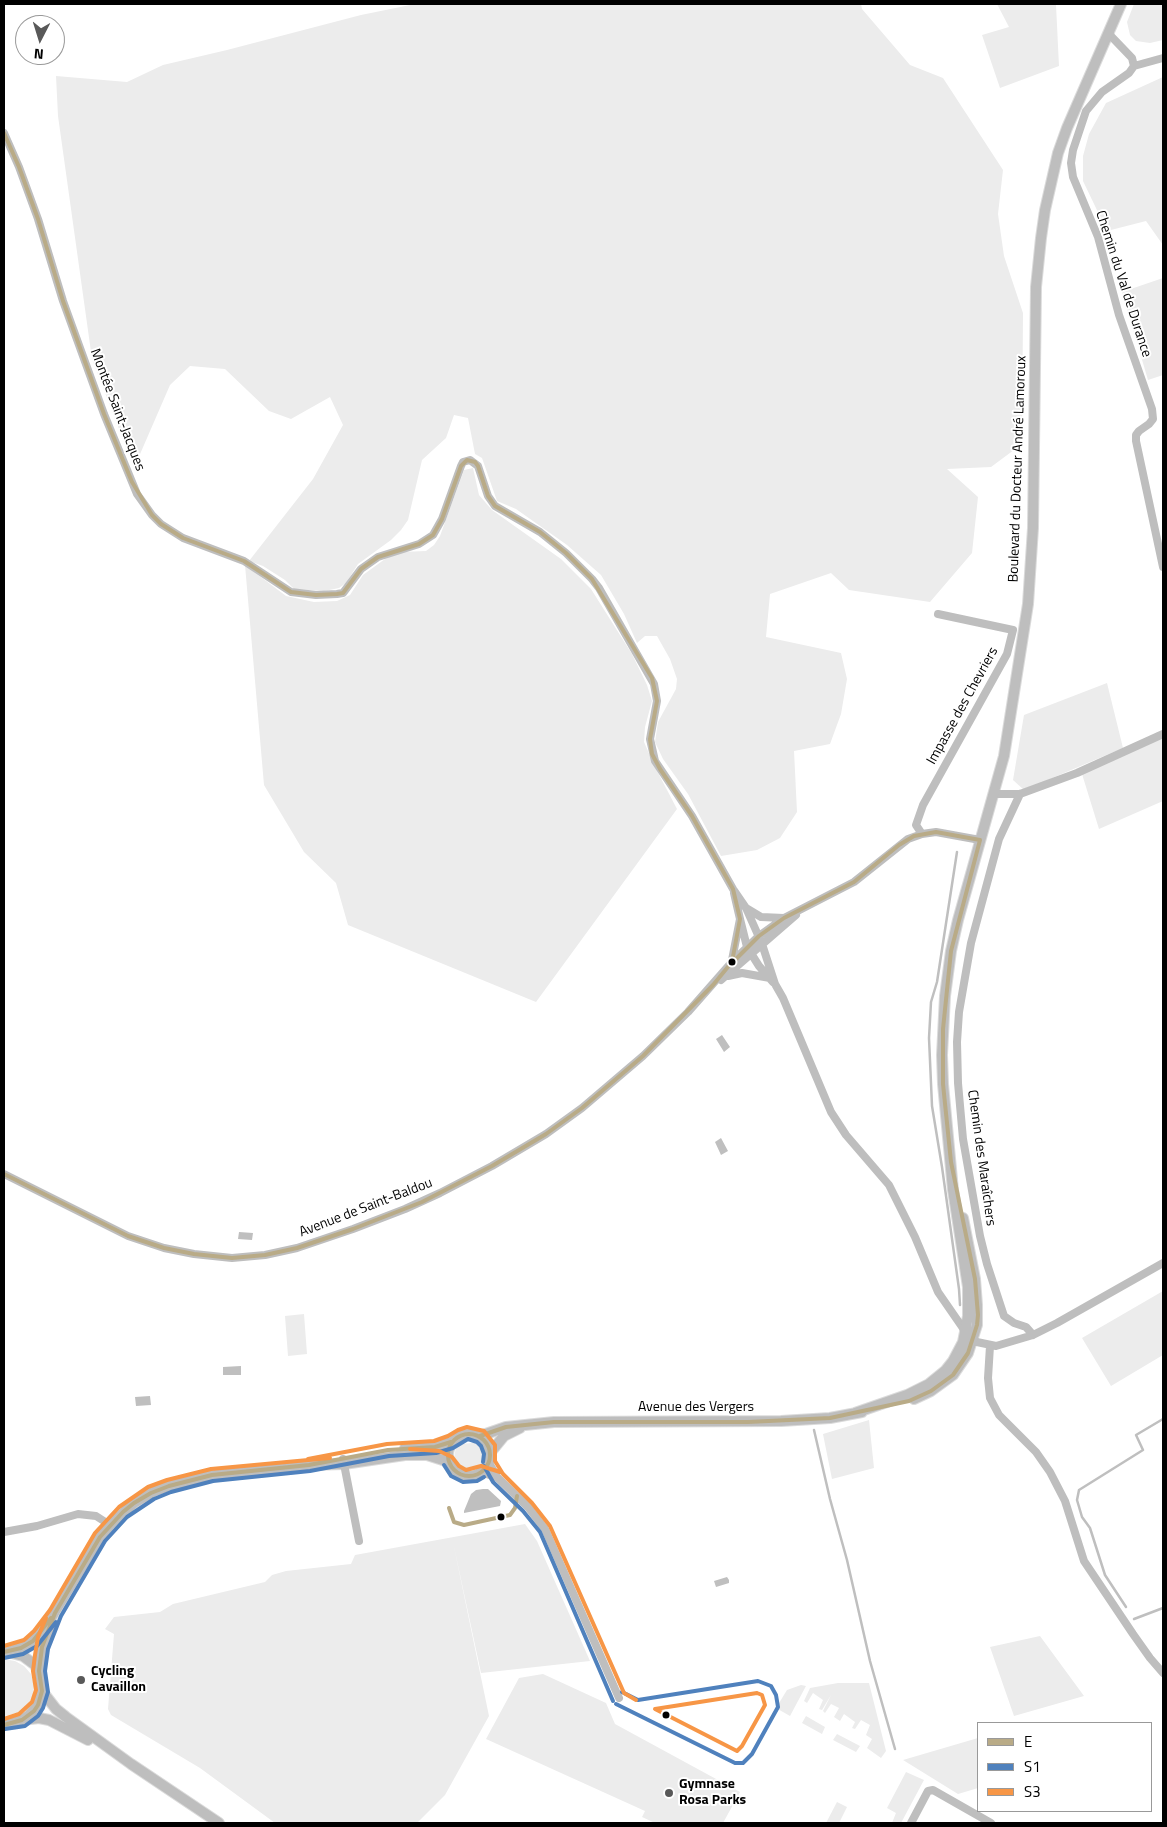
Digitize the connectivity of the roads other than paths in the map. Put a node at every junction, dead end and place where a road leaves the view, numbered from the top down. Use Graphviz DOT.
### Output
graph roads {
  1 [pos="1121,4"];
  2 [pos="1108,33"];
  3 [pos="1163,58"];
  4 [pos="1134,66"];
  5 [pos="4,133"];
  6 [pos="1163,567"];
  7 [pos="938,614"];
  8 [pos="1163,734"];
  9 [pos="994,794"];
  10 [pos="1020,794"];
  11 [pos="922,834"];
  12 [pos="980,840"];
  13 [pos="733,889"];
  14 [pos="746,908"];
  15 [pos="803,910"];
  16 [pos="784,918"];
  17 [pos="740,919"];
  18 [pos="759,936"];
  19 [pos="762,944"];
  20 [pos="749,950"];
  21 [pos="732,962"];
  22 [pos="726,977"];
  23 [pos="773,981"];
  24 [pos="713,985"];
  25 [pos="951,1162"];
  26 [pos="4,1174"];
  27 [pos="1163,1263"];
  28 [pos="966,1332"];
  29 [pos="1033,1335"];
  30 [pos="972,1341"];
  31 [pos="990,1346"];
  32 [pos="958,1351"];
  33 [pos="855,1413"];
  34 [pos="536,1424"];
  35 [pos="480,1436"];
  36 [pos="451,1442"];
  37 [pos="490,1458"];
  38 [pos="343,1461"];
  39 [pos="449,1462"];
  40 [pos="481,1472"];
  41 [pos="498,1478"];
  42 [pos="110,1525"];
  43 [pos="4,1532"];
  44 [pos="360,1541"];
  45 [pos="55,1613"];
  46 [pos="7,1652"];
  47 [pos="39,1671"];
  48 [pos="1163,1673"];
  49 [pos="42,1691"];
  50 [pos="619,1698"];
  51 [pos="22,1720"];
  52 [pos="5,1724"];
  53 [pos="131,1764"];
  54 [pos="219,1823"];
  55 [pos="912,1823"];
  56 [pos="991,1823"];
  1 -- 2 [label="main road, Boulevard du Docteur André Lamoroux"];
  2 -- 4 [label="street"];
  2 -- 9 [label="main road, Boulevard du Docteur André Lamoroux"];
  3 -- 4 [label="street"];
  4 -- 6 [label="street, Chemin du Val de Durance"];
  5 -- 13 [label="street, Montée Saint-Jacques"];
  7 -- 11 [label="street, Impasse des Chevriers"];
  8 -- 10 [label="street"];
  9 -- 10 [label="street"];
  9 -- 12 [label="main road, Boulevard du Docteur André Lamoroux"];
  10 -- 29 [label="street, Chemin des Maraîchers"];
  11 -- 12 [label="street, Avenue de Saint-Baldou"];
  11 -- 15 [label="street, Avenue de Saint-Baldou"];
  12 -- 25 [label="main road, Boulevard du Docteur André Lamoroux"];
  13 -- 14 [label="street"];
  13 -- 17 [label="street"];
  14 -- 16 [label="street"];
  14 -- 18 [label="street"];
  15 -- 16 [label="street, Avenue de Saint-Baldou"];
  15 -- 19 [label="street, Avenue de Saint-Baldou"];
  16 -- 18 [label="street, Avenue de Saint-Baldou"];
  17 -- 20 [label="street"];
  17 -- 21 [label="street"];
  18 -- 19 [label="street"];
  18 -- 20 [label="street, Avenue de Saint-Baldou"];
  19 -- 20 [label="street, Avenue de Saint-Baldou"];
  19 -- 23 [label="street"];
  20 -- 21 [label="street, Avenue de Saint-Baldou"];
  20 -- 22 [label="street, Avenue de Saint-Baldou"];
  20 -- 23 [label="street"];
  21 -- 24 [label="street, Avenue de Saint-Baldou"];
  22 -- 23 [label="street"];
  22 -- 24 [label="street, Avenue de Saint-Baldou"];
  23 -- 28 [label="street"];
  24 -- 26 [label="street, Avenue de Saint-Baldou"];
  25 -- 28 [label="main road, Boulevard du Docteur André Lamoroux"];
  25 -- 30 [label="main road, Boulevard du Docteur André Lamoroux"];
  27 -- 29 [label="street"];
  28 -- 30 [label="street"];
  28 -- 32 [label="main road, Boulevard du Docteur André Lamoroux"];
  29 -- 31 [label="street"];
  30 -- 31 [label="street"];
  30 -- 32 [label="street"];
  30 -- 33 [label="main road, Boulevard du Docteur André Lamoroux"];
  31 -- 48 [label="street"];
  32 -- 33 [label="main road, Boulevard du Docteur André Lamoroux"];
  33 -- 34 [label="main road, Avenue des Vergers"];
  34 -- 35 [label="main road, Avenue des Vergers"];
  34 -- 37 [label="main road, Avenue des Vergers"];
  35 -- 36 [label="main road"];
  35 -- 37 [label="main road"];
  36 -- 38 [label="main road"];
  36 -- 39 [label="main road"];
  37 -- 40 [label="main road"];
  37 -- 41 [label="street"];
  38 -- 39 [label="main road"];
  38 -- 42 [label="main road"];
  38 -- 44 [label="street"];
  39 -- 40 [label="main road"];
  40 -- 41 [label="street"];
  41 -- 50 [label="street"];
  42 -- 43 [label="street"];
  42 -- 45 [label="main road"];
  45 -- 46 [label="main road"];
  45 -- 47 [label="main road"];
  46 -- 47 [label="main road"];
  47 -- 49 [label="main road"];
  49 -- 51 [label="main road"];
  49 -- 53 [label="main road"];
  51 -- 52 [label="main road"];
  51 -- 53 [label="main road"];
  53 -- 54 [label="main road"];
  55 -- 56 [label="street"];
}
